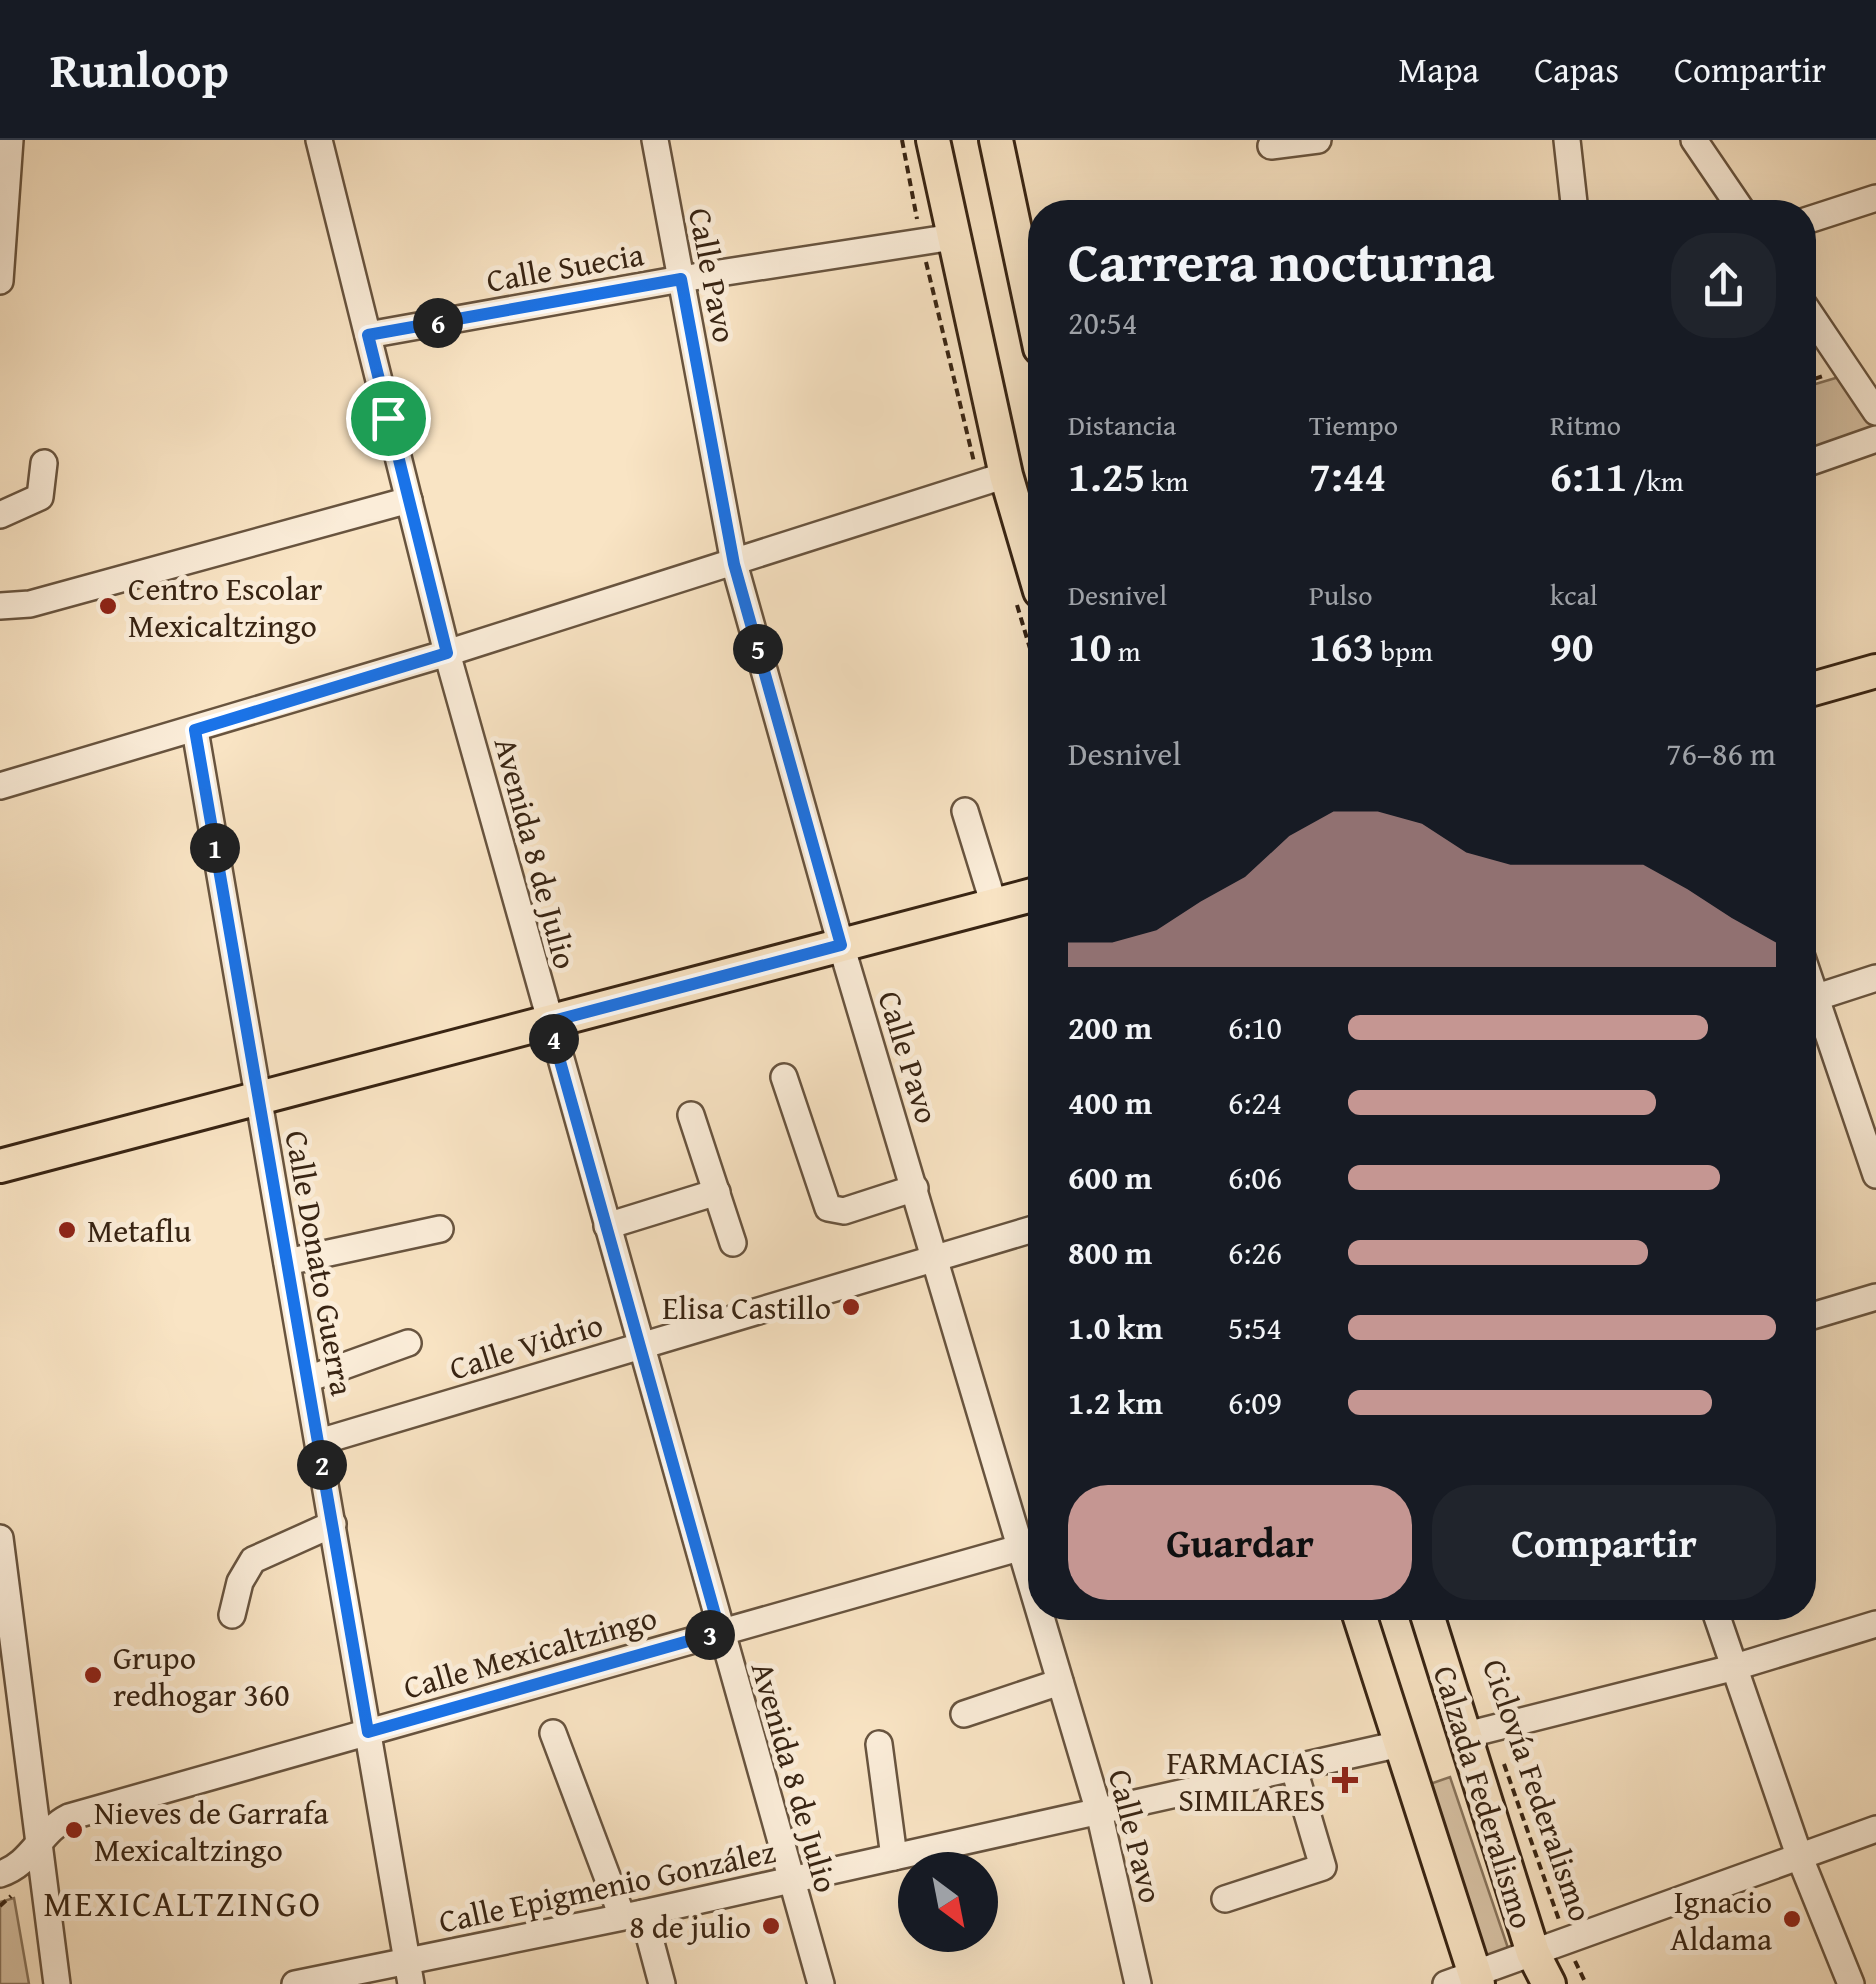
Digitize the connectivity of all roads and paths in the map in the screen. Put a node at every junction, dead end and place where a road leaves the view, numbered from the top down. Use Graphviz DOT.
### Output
graph roads {
  1 [pos="10,140"];
  2 [pos="320,140"];
  3 [pos="655,140"];
  4 [pos="933,140"];
  5 [pos="996,140"];
  6 [pos="1318,140"];
  7 [pos="1566,140"];
  8 [pos="1694,140"];
  9 [pos="1272,146"];
  10 [pos="1876,198"];
  11 [pos="1573,200"];
  12 [pos="1735,200"];
  13 [pos="1816,217"];
  14 [pos="953,237"];
  15 [pos="681,279"];
  16 [pos="0,281"];
  17 [pos="1028,291"];
  18 [pos="1816,323"];
  19 [pos="368,335"];
  20 [pos="1876,412"];
  21 [pos="1876,439"];
  22 [pos="1816,461"];
  23 [pos="44,463"];
  24 [pos="1006,475"];
  25 [pos="409,500"];
  26 [pos="0,515"];
  27 [pos="1028,551"];
  28 [pos="734,564"];
  29 [pos="0,606"];
  30 [pos="447,653"];
  31 [pos="1876,672"];
  32 [pos="1816,688"];
  33 [pos="195,730"];
  34 [pos="0,786"];
  35 [pos="965,811"];
  36 [pos="1028,896"];
  37 [pos="994,905"];
  38 [pos="841,945"];
  39 [pos="1876,978"];
  40 [pos="1816,998"];
  41 [pos="1816,1018"];
  42 [pos="549,1022"];
  43 [pos="784,1077"];
  44 [pos="258,1098"];
  45 [pos="691,1114"];
  46 [pos="0,1166"];
  47 [pos="1876,1175"];
  48 [pos="915,1188"];
  49 [pos="717,1192"];
  50 [pos="607,1226"];
  51 [pos="440,1229"];
  52 [pos="1028,1230"];
  53 [pos="734,1243"];
  54 [pos="936,1257"];
  55 [pos="288,1262"];
  56 [pos="1876,1298"];
  57 [pos="1816,1315"];
  58 [pos="408,1342"];
  59 [pos="640,1345"];
  60 [pos="308,1379"];
  61 [pos="318,1442"];
  62 [pos="333,1524"];
  63 [pos="0,1538"];
  64 [pos="1028,1539"];
  65 [pos="1028,1546"];
  66 [pos="232,1615"];
  67 [pos="1046,1620"];
  68 [pos="1360,1620"];
  69 [pos="1429,1620"];
  70 [pos="1718,1620"];
  71 [pos="1876,1624"];
  72 [pos="720,1632"];
  73 [pos="7,1649"];
  74 [pos="1732,1668"];
  75 [pos="1060,1682"];
  76 [pos="964,1714"];
  77 [pos="368,1732"];
  78 [pos="1479,1732"];
  79 [pos="552,1733"];
  80 [pos="879,1744"];
  81 [pos="1400,1744"];
  82 [pos="1294,1769"];
  83 [pos="1098,1812"];
  84 [pos="1876,1829"];
  85 [pos="38,1842"];
  86 [pos="894,1857"];
  87 [pos="1800,1858"];
  88 [pos="0,1874"];
  89 [pos="791,1880"];
  90 [pos="1225,1898"];
  91 [pos="633,1915"];
  92 [pos="1566,1942"];
  93 [pos="1533,1953"];
  94 [pos="409,1972"];
  95 [pos="1465,1981"];
  96 [pos="57,1984"];
  97 [pos="295,1984"];
  98 [pos="662,1984"];
  99 [pos="820,1984"];
  100 [pos="1138,1984"];
  101 [pos="1548,1984"];
  102 [pos="1586,1984"];
  103 [pos="1851,1984"];
  1 -- 16 [label="street"];
  2 -- 19 [label="street, Avenida 8 de Julio"];
  3 -- 15 [label="street, Calle Pavo"];
  4 -- 14 [label="main road"];
  5 -- 17 [label="main road"];
  6 -- 9 [label="street"];
  7 -- 11 [label="street"];
  8 -- 12 [label="street"];
  10 -- 13 [label="street"];
  14 -- 15 [label="street, Calle Suecia"];
  14 -- 24 [label="main road"];
  15 -- 19 [label="street, Calle Suecia"];
  15 -- 28 [label="street, Calle Pavo"];
  18 -- 20 [label="street"];
  19 -- 25 [label="street, Avenida 8 de Julio"];
  21 -- 22 [label="street"];
  23 -- 26 [label="street"];
  24 -- 27 [label="main road"];
  24 -- 28 [label="street"];
  25 -- 29 [label="street"];
  25 -- 30 [label="street, Avenida 8 de Julio"];
  28 -- 30 [label="street"];
  28 -- 38 [label="street, Calle Pavo"];
  30 -- 33 [label="street"];
  30 -- 42 [label="street, Avenida 8 de Julio"];
  31 -- 32 [label="main road"];
  33 -- 34 [label="street"];
  33 -- 44 [label="street, Calle Donato Guerra"];
  35 -- 37 [label="street"];
  36 -- 37 [label="main road"];
  37 -- 38 [label="main road"];
  38 -- 42 [label="main road"];
  38 -- 48 [label="street, Calle Pavo"];
  39 -- 40 [label="street"];
  41 -- 47 [label="street"];
  42 -- 44 [label="main road"];
  42 -- 50 [label="street, Avenida 8 de Julio"];
  43 -- 48 [label="street"];
  44 -- 46 [label="main road"];
  44 -- 55 [label="street, Calle Donato Guerra"];
  45 -- 49 [label="street"];
  48 -- 54 [label="street, Calle Pavo"];
  49 -- 50 [label="street"];
  49 -- 53 [label="street"];
  50 -- 59 [label="street, Avenida 8 de Julio"];
  51 -- 55 [label="street"];
  52 -- 54 [label="street, Calle Vidrio"];
  54 -- 59 [label="street, Calle Vidrio"];
  54 -- 64 [label="street, Calle Pavo"];
  55 -- 60 [label="street, Calle Donato Guerra"];
  56 -- 57 [label="street"];
  58 -- 60 [label="street"];
  59 -- 61 [label="street, Calle Vidrio"];
  59 -- 72 [label="street, Avenida 8 de Julio"];
  60 -- 61 [label="street, Calle Donato Guerra"];
  61 -- 62 [label="street, Calle Donato Guerra"];
  62 -- 66 [label="street"];
  62 -- 77 [label="street, Calle Donato Guerra"];
  63 -- 73 [label="street"];
  65 -- 72 [label="street, Calle Mexicaltzingo"];
  67 -- 75 [label="street, Calle Pavo"];
  68 -- 81 [label="main road, Calzada Federalismo"];
  69 -- 78 [label="main road, Calzada Federalismo"];
  70 -- 74 [label="street"];
  71 -- 74 [label="street"];
  72 -- 77 [label="street, Calle Mexicaltzingo"];
  72 -- 89 [label="street, Avenida 8 de Julio"];
  73 -- 85 [label="street"];
  74 -- 78 [label="street"];
  74 -- 87 [label="street"];
  75 -- 76 [label="street"];
  75 -- 83 [label="street, Calle Pavo"];
  77 -- 85 [label="street, Calle Mexicaltzingo"];
  77 -- 94 [label="street, Calle Donato Guerra"];
  78 -- 92 [label="path, Ciclovía Federalismo"];
  78 -- 93 [label="main road, Calzada Federalismo"];
  79 -- 91 [label="street"];
  80 -- 86 [label="street"];
  81 -- 82 [label="street, Calle Epigmenio González"];
  81 -- 95 [label="main road, Calzada Federalismo"];
  82 -- 83 [label="street, Calle Epigmenio González"];
  82 -- 90 [label="street"];
  83 -- 86 [label="street, Calle Epigmenio González"];
  83 -- 100 [label="street, Calle Pavo"];
  84 -- 87 [label="street"];
  85 -- 88 [label="street, Calle Mexicaltzingo"];
  85 -- 96 [label="street"];
  86 -- 89 [label="street, Calle Epigmenio González"];
  87 -- 92 [label="street"];
  87 -- 103 [label="street"];
  89 -- 91 [label="street, Calle Epigmenio González"];
  89 -- 99 [label="street, Avenida 8 de Julio"];
  91 -- 94 [label="street, Calle Epigmenio González"];
  91 -- 98 [label="street"];
  92 -- 93 [label="street"];
  92 -- 102 [label="path, Ciclovía Federalismo"];
  93 -- 95 [label="street"];
  93 -- 101 [label="main road, Calzada Federalismo"];
  94 -- 97 [label="street, Calle Epigmenio González"];
}
